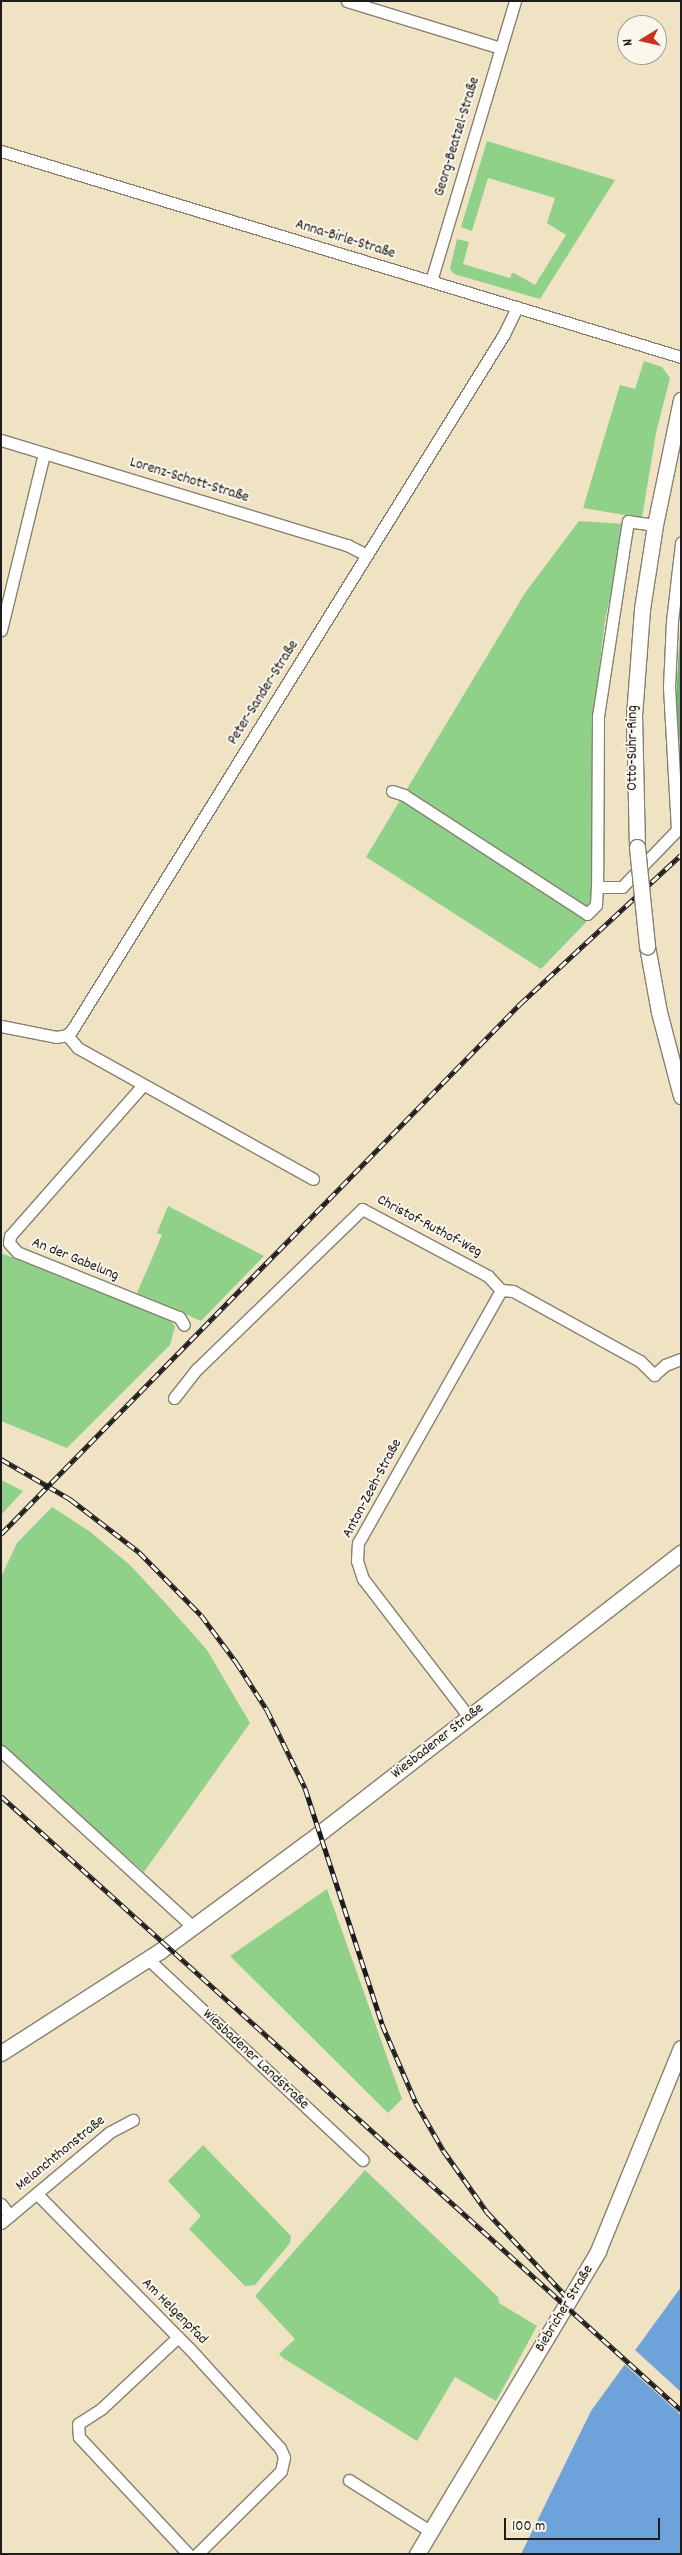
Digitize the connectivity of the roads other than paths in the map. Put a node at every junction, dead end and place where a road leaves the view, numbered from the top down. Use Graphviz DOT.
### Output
graph roads {
  1 [pos="347,1"];
  2 [pos="515,1"];
  3 [pos="501,48"];
  4 [pos="1,151"];
  5 [pos="430,281"];
  6 [pos="517,307"];
  7 [pos="681,357"];
  8 [pos="681,400"];
  9 [pos="1,440"];
  10 [pos="44,453"];
  11 [pos="655,525"];
  12 [pos="681,543"];
  13 [pos="367,555"];
  14 [pos="1,630"];
  15 [pos="392,791"];
  16 [pos="597,887"];
  17 [pos="1,1026"];
  18 [pos="67,1035"];
  19 [pos="143,1086"];
  20 [pos="681,1096"];
  21 [pos="313,1180"];
  22 [pos="501,1290"];
  23 [pos="184,1325"];
  24 [pos="681,1359"];
  25 [pos="174,1398"];
  26 [pos="681,1553"];
  27 [pos="469,1717"];
  28 [pos="1,1751"];
  29 [pos="193,1927"];
  30 [pos="154,1955"];
  31 [pos="681,2048"];
  32 [pos="1,2053"];
  33 [pos="133,2120"];
  34 [pos="364,2160"];
  35 [pos="37,2194"];
  36 [pos="1,2204"];
  37 [pos="6,2219"];
  38 [pos="178,2337"];
  39 [pos="349,2480"];
  40 [pos="430,2531"];
  41 [pos="188,2554"];
  42 [pos="197,2554"];
  43 [pos="417,2554"];
  1 -- 3 [label="street"];
  2 -- 3 [label="street, Georg-Beatzel-Straße"];
  3 -- 5 [label="street, Georg-Beatzel-Straße"];
  4 -- 5 [label="street, Anna-Birle-Straße"];
  5 -- 6 [label="street, Anna-Birle-Straße"];
  6 -- 7 [label="street, Anna-Birle-Straße"];
  6 -- 13 [label="street, Peter-Sander-Straße"];
  8 -- 11 [label="street, Otto-Suhr-Ring"];
  9 -- 10 [label="street, Lorenz-Schott-Straße"];
  10 -- 13 [label="street, Lorenz-Schott-Straße"];
  10 -- 14 [label="street"];
  11 -- 16 [label="street"];
  11 -- 20 [label="street, Otto-Suhr-Ring, bridge"];
  12 -- 16 [label="street"];
  13 -- 18 [label="street, Peter-Sander-Straße"];
  15 -- 16 [label="street"];
  17 -- 18 [label="street"];
  18 -- 19 [label="street"];
  19 -- 21 [label="street"];
  19 -- 23 [label="street, An der Gabelung"];
  22 -- 24 [label="street, Christof-Ruthof-Weg"];
  22 -- 25 [label="street, Christof-Ruthof-Weg"];
  22 -- 27 [label="street, Anton-Zeeh-Straße"];
  26 -- 27 [label="street, Wiesbadener Straße"];
  27 -- 29 [label="street, Wiesbadener Straße"];
  28 -- 29 [label="street"];
  29 -- 30 [label="street, Wiesbadener Straße"];
  30 -- 32 [label="street"];
  30 -- 34 [label="street, Wiesbadener Landstraße"];
  31 -- 40 [label="street, Biebricher Straße"];
  33 -- 35 [label="street, Melanchthonstraße"];
  35 -- 37 [label="street, Melanchthonstraße"];
  35 -- 38 [label="street, Am Helgenpfad"];
  36 -- 37 [label="street, Melanchthonstraße"];
  38 -- 41 [label="street"];
  38 -- 42 [label="street, Am Helgenpfad"];
  39 -- 40 [label="street"];
  40 -- 43 [label="street, Biebricher Straße"];
}
